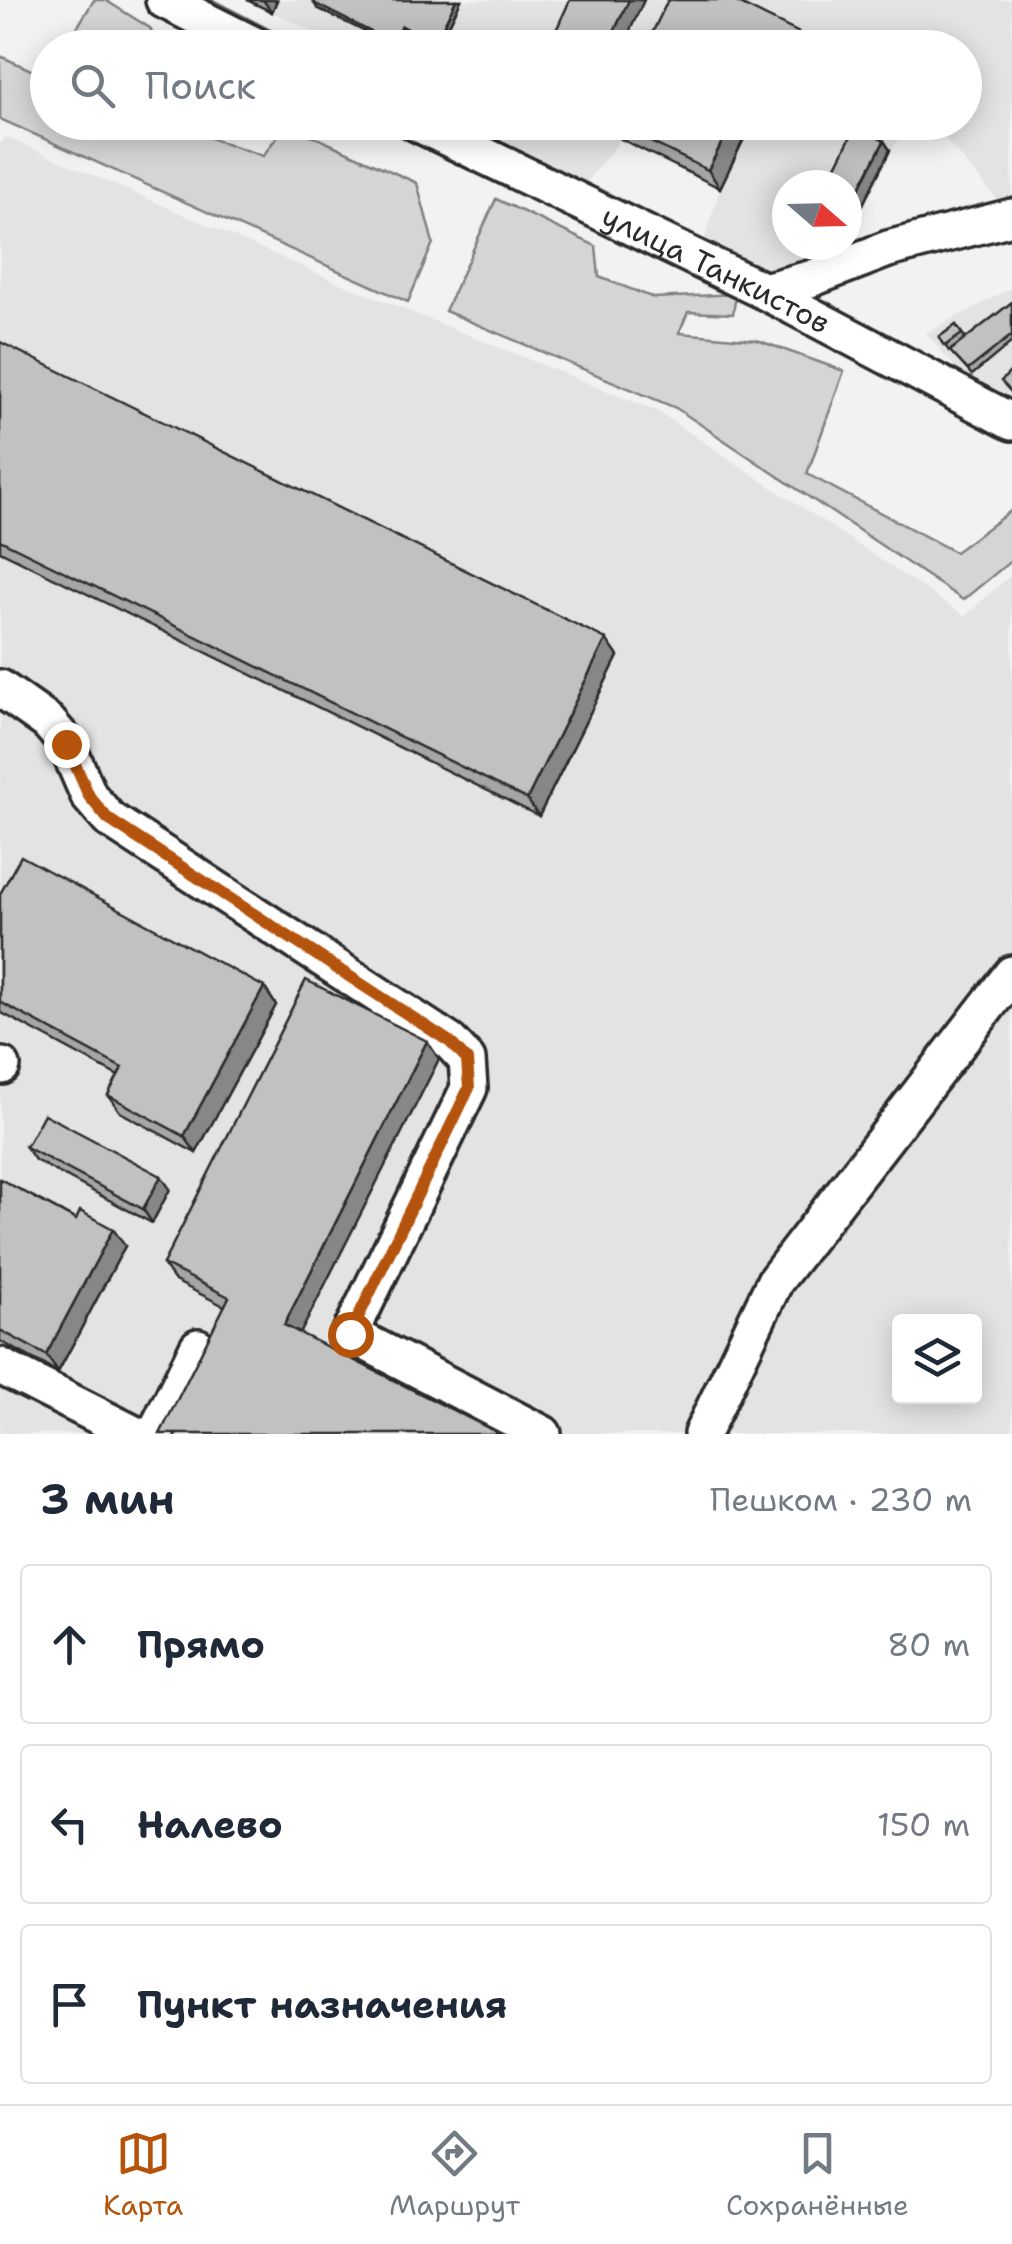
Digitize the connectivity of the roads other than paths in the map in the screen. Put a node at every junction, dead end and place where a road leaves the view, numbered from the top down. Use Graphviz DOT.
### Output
graph roads {
  1 [pos="164,0"];
  2 [pos="224,30"];
  3 [pos="452,140"];
  4 [pos="1012,217"];
  5 [pos="764,291"];
  6 [pos="1012,422"];
  7 [pos="0,688"];
  8 [pos="1012,974"];
  9 [pos="198,1347"];
  10 [pos="0,1366"];
  11 [pos="134,1434"];
  12 [pos="154,1434"];
  13 [pos="543,1434"];
  14 [pos="702,1434"];
  1 -- 2 [label="street"];
  3 -- 5 [label="street, улица Танкистов"];
  4 -- 5 [label="street"];
  5 -- 6 [label="street, улица Танкистов"];
  7 -- 13 [label="street"];
  8 -- 14 [label="street"];
  9 -- 12 [label="street"];
  10 -- 11 [label="street"];
}
